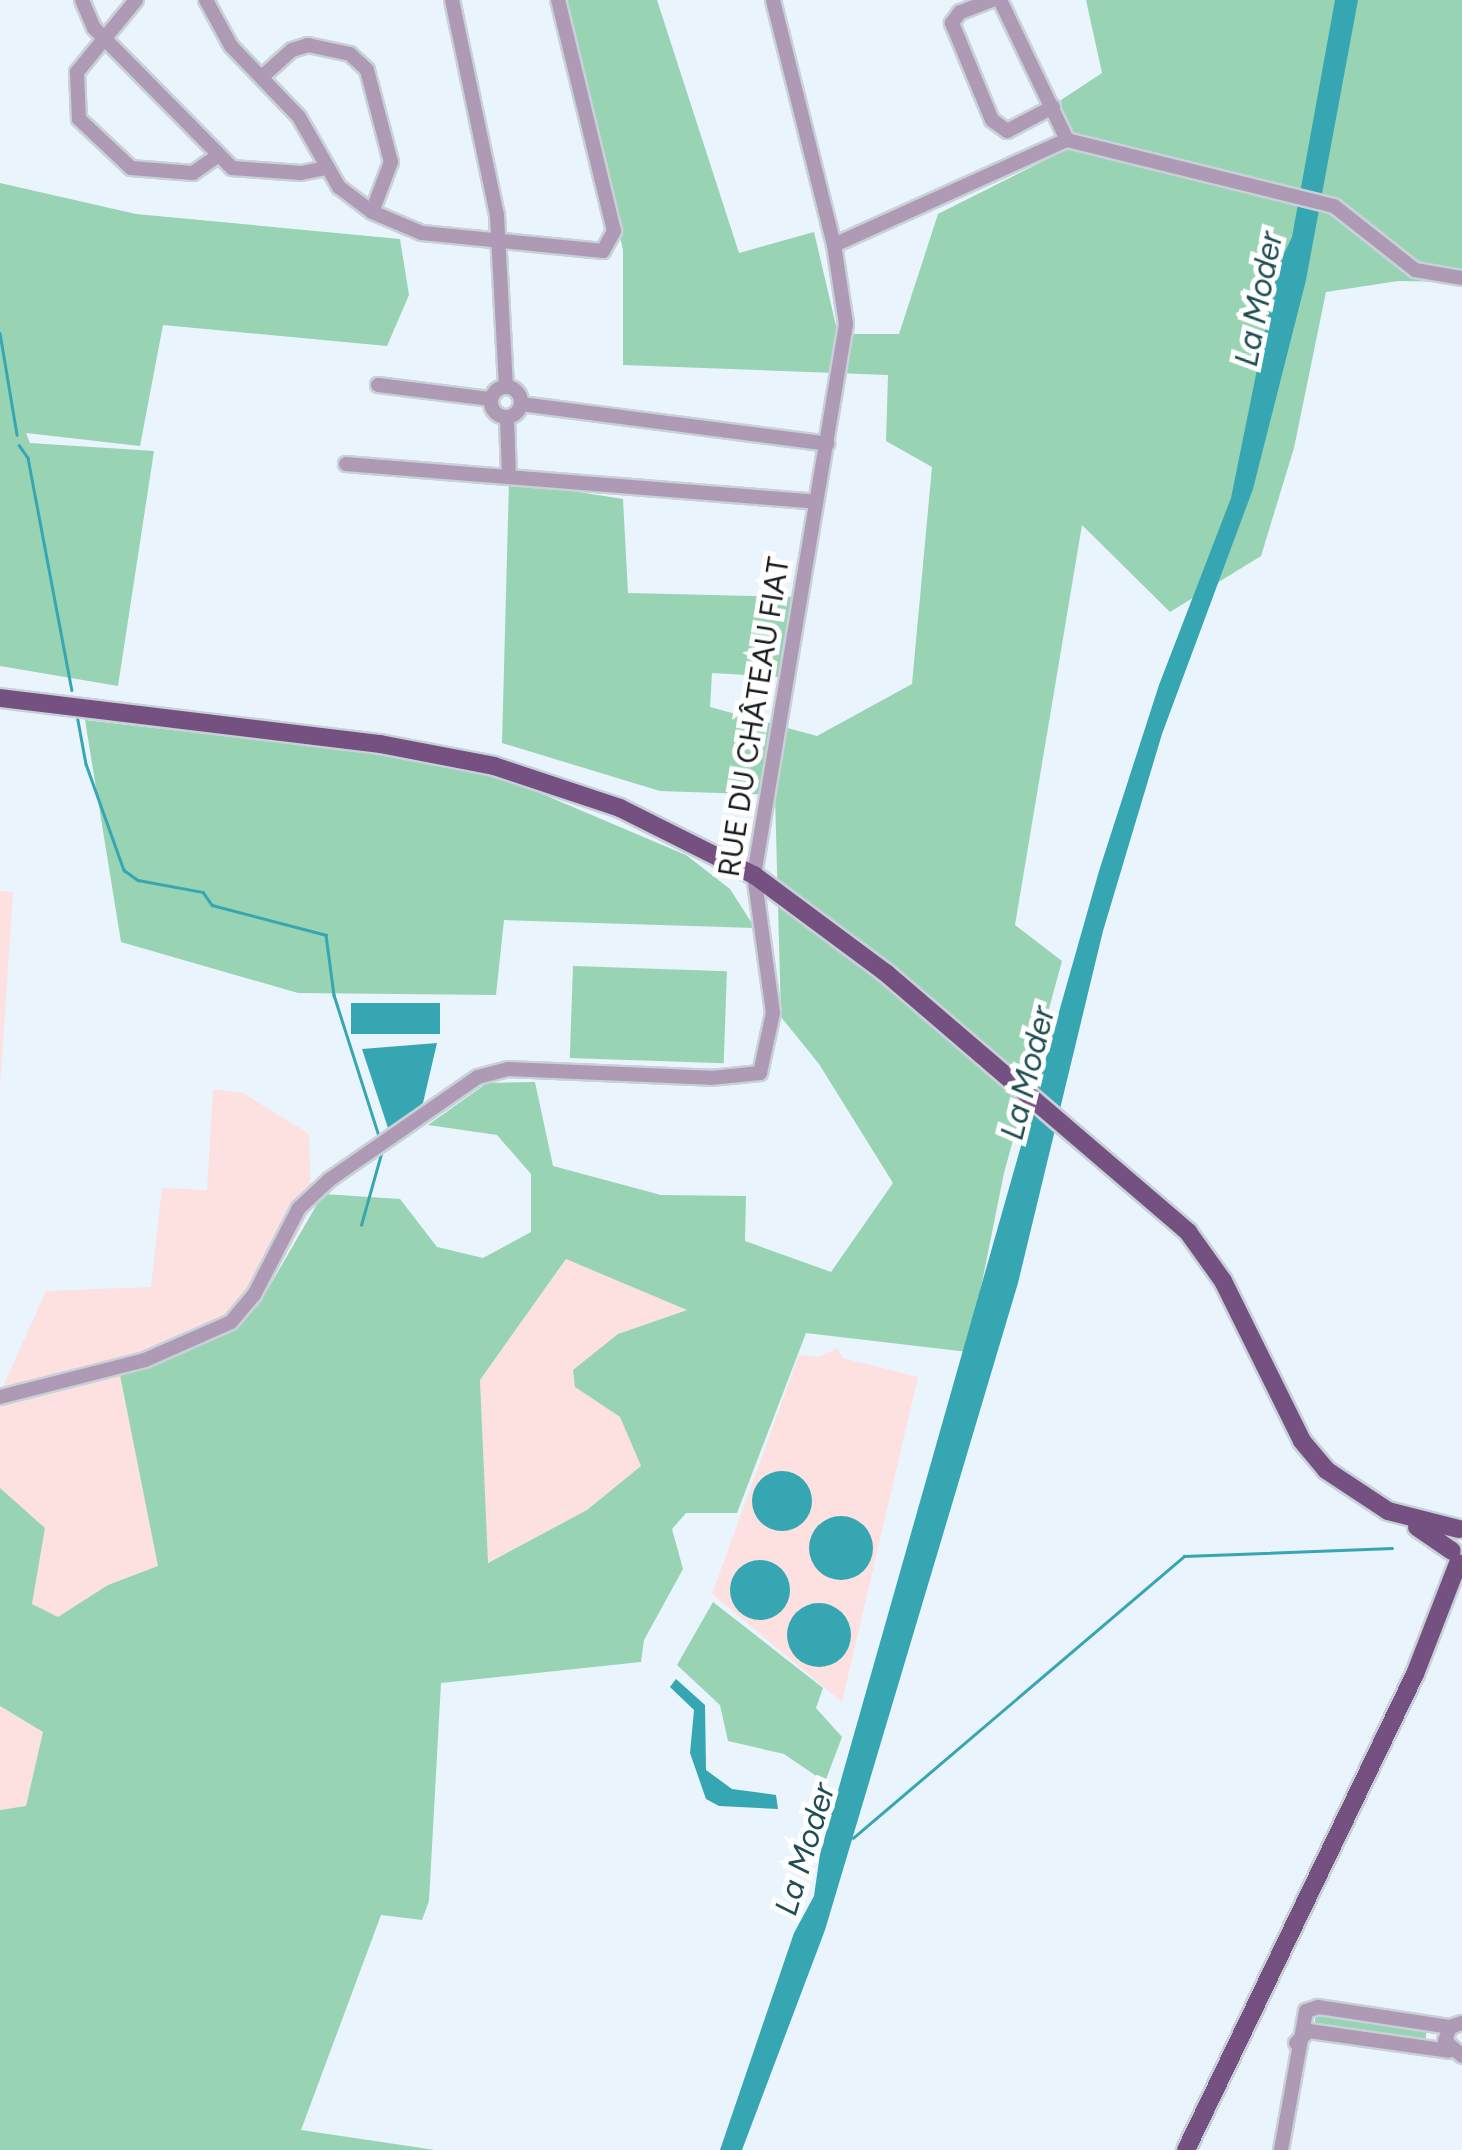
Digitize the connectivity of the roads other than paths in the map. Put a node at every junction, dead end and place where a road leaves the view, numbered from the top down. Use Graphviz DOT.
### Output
graph roads {
  1 [pos="82,0"];
  2 [pos="136,0"];
  3 [pos="206,0"];
  4 [pos="452,0"];
  5 [pos="558,0"];
  6 [pos="773,0"];
  7 [pos="996,0"];
  8 [pos="104,38"];
  9 [pos="263,76"];
  10 [pos="1054,107"];
  11 [pos="1067,140"];
  12 [pos="218,156"];
  13 [pos="326,168"];
  14 [pos="372,212"];
  15 [pos="500,241"];
  16 [pos="834,244"];
  17 [pos="1462,278"];
  18 [pos="378,385"];
  19 [pos="506,387"];
  20 [pos="491,399"];
  21 [pos="521,404"];
  22 [pos="506,417"];
  23 [pos="827,444"];
  24 [pos="346,464"];
  25 [pos="509,476"];
  26 [pos="815,502"];
  27 [pos="0,698"];
  28 [pos="754,875"];
  29 [pos="0,1397"];
  30 [pos="1404,1518"];
  31 [pos="1460,1528"];
  32 [pos="1457,1560"];
  33 [pos="1462,1593"];
  34 [pos="1440,1618"];
  35 [pos="1456,2025"];
  36 [pos="1296,2044"];
  37 [pos="1456,2053"];
  38 [pos="1186,2150"];
  39 [pos="1281,2150"];
  1 -- 8 [label="street"];
  2 -- 8 [label="street"];
  3 -- 9 [label="street"];
  4 -- 15 [label="street"];
  5 -- 15 [label="street"];
  6 -- 16 [label="street, RUE DU CHÂTEAU FIAT"];
  7 -- 10 [label="street"];
  7 -- 10 [label="street"];
  8 -- 12 [label="street"];
  8 -- 12 [label="street"];
  9 -- 13 [label="street"];
  9 -- 14 [label="street"];
  10 -- 11 [label="street"];
  11 -- 16 [label="street"];
  11 -- 17 [label="street"];
  12 -- 13 [label="street"];
  13 -- 14 [label="street"];
  14 -- 15 [label="street"];
  15 -- 19 [label="street"];
  16 -- 23 [label="street, RUE DU CHÂTEAU FIAT"];
  18 -- 20 [label="street"];
  19 -- 20 [label="street"];
  19 -- 21 [label="street"];
  20 -- 22 [label="street"];
  21 -- 22 [label="street"];
  21 -- 23 [label="street"];
  22 -- 25 [label="street"];
  23 -- 26 [label="street, RUE DU CHÂTEAU FIAT"];
  24 -- 25 [label="street"];
  25 -- 26 [label="street"];
  26 -- 28 [label="street, RUE DU CHÂTEAU FIAT"];
  27 -- 28 [label="main road"];
  28 -- 29 [label="street, RUE DU CHÂTEAU FIAT"];
  28 -- 30 [label="main road"];
  30 -- 31 [label="main road"];
  30 -- 32 [label="main road"];
  31 -- 32 [label="main road"];
  32 -- 34 [label="main road"];
  33 -- 34 [label="main road"];
  34 -- 38 [label="main road"];
  35 -- 36 [label="street"];
  35 -- 37 [label="street"];
  36 -- 37 [label="street"];
  36 -- 39 [label="street"];
}
